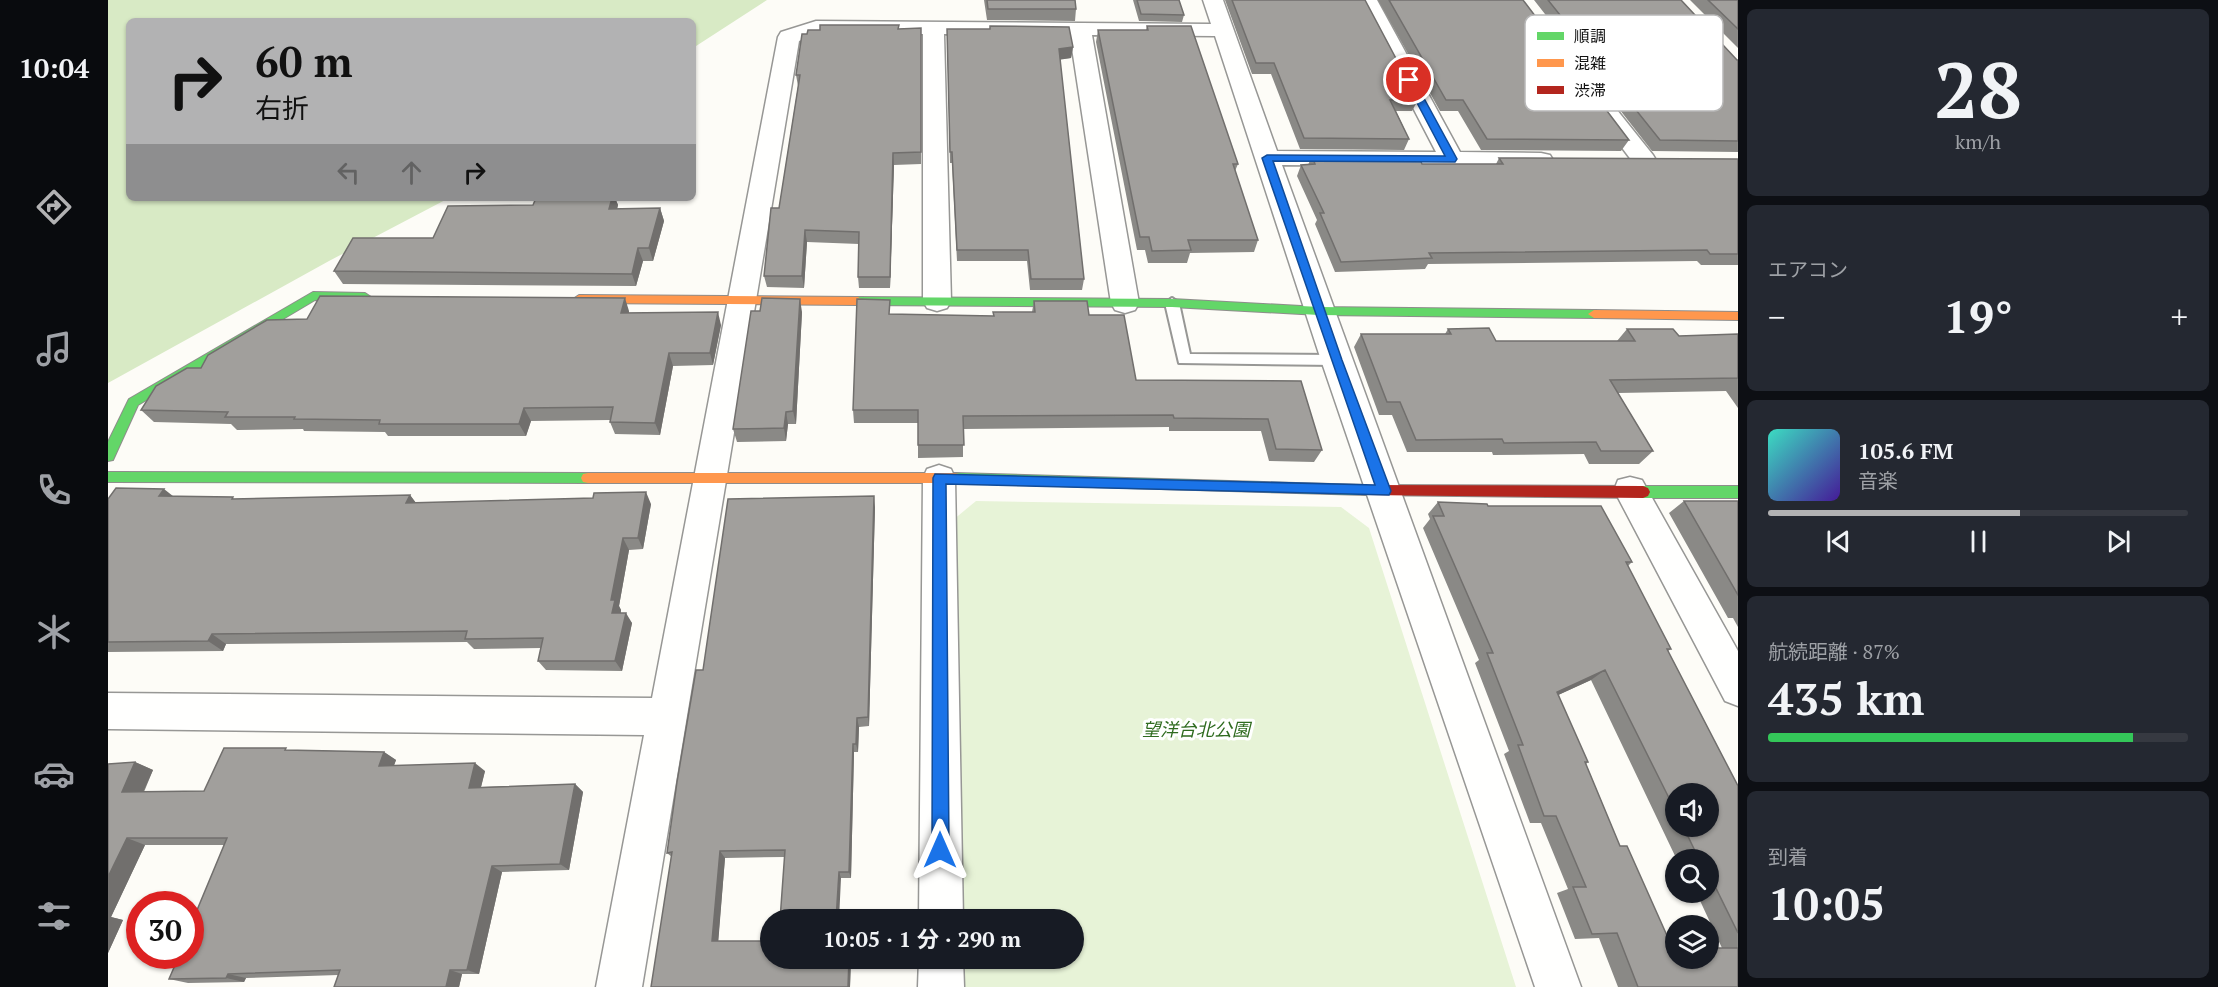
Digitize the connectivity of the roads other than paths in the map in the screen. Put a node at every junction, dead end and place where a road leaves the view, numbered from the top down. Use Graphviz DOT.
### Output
graph roads {
  1 [pos="1213,0"];
  2 [pos="1367,0"];
  3 [pos="933,28"];
  4 [pos="1080,29"];
  5 [pos="1223,30"];
  6 [pos="1610,111"];
  7 [pos="1267,158"];
  8 [pos="1452,159"];
  9 [pos="1565,160"];
  10 [pos="1610,160"];
  11 [pos="385,297"];
  12 [pos="563,299"];
  13 [pos="742,300"];
  14 [pos="937,302"];
  15 [pos="1125,303"];
  16 [pos="1172,303"];
  17 [pos="1319,311"];
  18 [pos="1738,316"];
  19 [pos="1336,360"];
  20 [pos="108,456"];
  21 [pos="108,477"];
  22 [pos="711,478"];
  23 [pos="939,478"];
  24 [pos="1630,490"];
  25 [pos="1384,491"];
  26 [pos="1738,492"];
  27 [pos="1738,688"];
  28 [pos="108,711"];
  29 [pos="668,717"];
  30 [pos="941,909"];
  31 [pos="941,969"];
  32 [pos="619,987"];
  33 [pos="941,987"];
  34 [pos="1558,987"];
  1 -- 5 [label="street"];
  2 -- 8 [label="street"];
  3 -- 4 [label="street"];
  3 -- 13 [label="street"];
  3 -- 14 [label="street"];
  4 -- 5 [label="street"];
  4 -- 15 [label="street"];
  5 -- 7 [label="street"];
  6 -- 10 [label="street"];
  7 -- 8 [label="street"];
  7 -- 17 [label="street"];
  8 -- 9 [label="street"];
  11 -- 20 [label="street"];
  12 -- 13 [label="street"];
  13 -- 14 [label="street"];
  13 -- 22 [label="street"];
  14 -- 15 [label="street"];
  15 -- 16 [label="street"];
  16 -- 17 [label="street"];
  16 -- 19 [label="lane"];
  17 -- 18 [label="street"];
  17 -- 19 [label="street"];
  19 -- 25 [label="street"];
  21 -- 22 [label="street"];
  22 -- 23 [label="street"];
  22 -- 29 [label="street"];
  23 -- 25 [label="street"];
  23 -- 30 [label="street"];
  24 -- 25 [label="street"];
  24 -- 26 [label="street"];
  24 -- 27 [label="street"];
  25 -- 34 [label="street"];
  28 -- 29 [label="street"];
  29 -- 32 [label="street"];
  31 -- 33 [label="street"];
}
